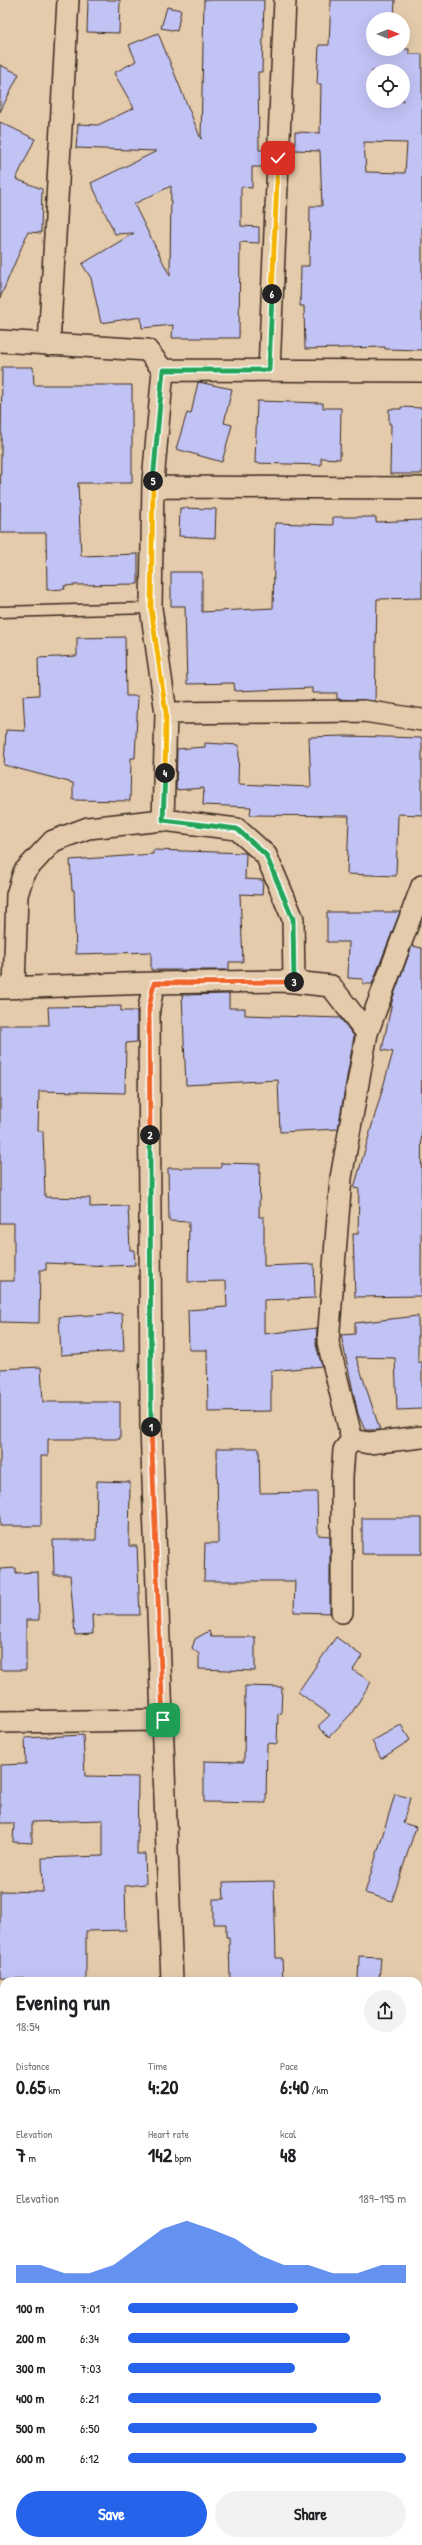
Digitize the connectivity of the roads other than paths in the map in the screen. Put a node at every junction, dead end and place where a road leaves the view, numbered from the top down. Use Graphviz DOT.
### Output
graph roads {
  1 [pos="68,0"];
  2 [pos="285,0"];
  3 [pos="0,341"];
  4 [pos="49,345"];
  5 [pos="163,370"];
  6 [pos="269,370"];
  7 [pos="422,371"];
  8 [pos="153,487"];
  9 [pos="422,488"];
  10 [pos="151,608"];
  11 [pos="0,612"];
  12 [pos="166,713"];
  13 [pos="422,720"];
  14 [pos="163,820"];
  15 [pos="422,886"];
  16 [pos="294,982"];
  17 [pos="154,983"];
  18 [pos="7,987"];
  19 [pos="367,1033"];
  20 [pos="422,1436"];
  21 [pos="352,1440"];
  22 [pos="342,1612"];
  23 [pos="163,1720"];
  24 [pos="0,1722"];
  25 [pos="172,1977"];
  1 -- 4 [label="street"];
  2 -- 6 [label="street"];
  3 -- 4 [label="street"];
  4 -- 5 [label="street"];
  5 -- 6 [label="street"];
  5 -- 8 [label="street"];
  6 -- 7 [label="street"];
  8 -- 9 [label="street"];
  8 -- 10 [label="street"];
  10 -- 11 [label="lane"];
  10 -- 12 [label="street"];
  12 -- 13 [label="street"];
  12 -- 14 [label="street"];
  14 -- 16 [label="street"];
  14 -- 18 [label="street"];
  15 -- 19 [label="street"];
  16 -- 17 [label="street"];
  16 -- 19 [label="street"];
  17 -- 18 [label="street"];
  17 -- 23 [label="street"];
  19 -- 21 [label="street"];
  20 -- 21 [label="street"];
  21 -- 22 [label="street"];
  23 -- 24 [label="street"];
  23 -- 25 [label="street"];
}
